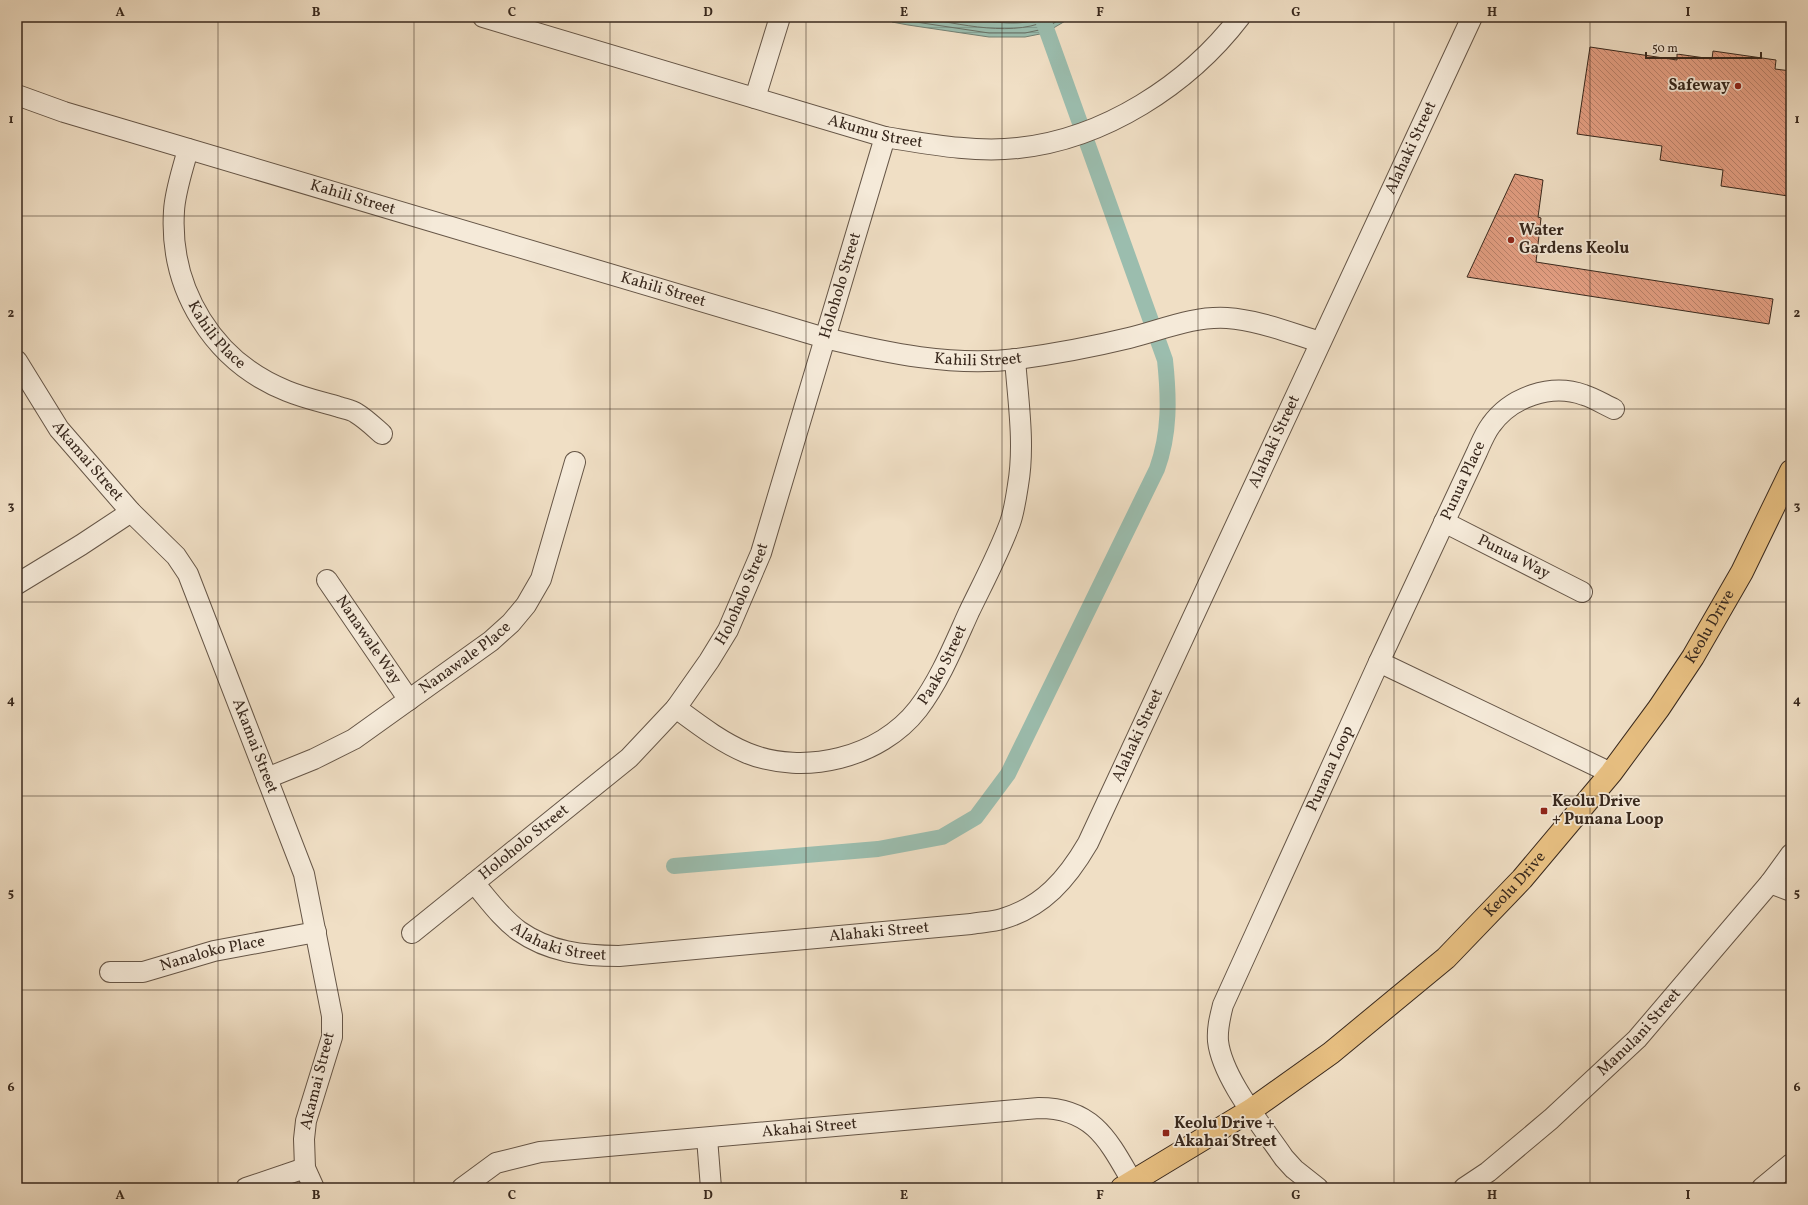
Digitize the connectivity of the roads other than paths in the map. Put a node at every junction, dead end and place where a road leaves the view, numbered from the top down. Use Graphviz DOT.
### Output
graph roads {
  1 [pos="483,17"];
  2 [pos="780,17"];
  3 [pos="1240,17"];
  4 [pos="1472,17"];
  5 [pos="17,95"];
  6 [pos="756,98"];
  7 [pos="885,136"];
  8 [pos="188,149"];
  9 [pos="825,338"];
  10 [pos="1320,342"];
  11 [pos="1015,359"];
  12 [pos="17,361"];
  13 [pos="1614,410"];
  14 [pos="382,434"];
  15 [pos="575,462"];
  16 [pos="1791,471"];
  17 [pos="131,512"];
  18 [pos="1444,522"];
  19 [pos="327,580"];
  20 [pos="17,584"];
  21 [pos="1582,592"];
  22 [pos="1379,662"];
  23 [pos="409,700"];
  24 [pos="676,708"];
  25 [pos="1611,773"];
  26 [pos="267,778"];
  27 [pos="1791,854"];
  28 [pos="1770,883"];
  29 [pos="474,884"];
  30 [pos="1791,891"];
  31 [pos="316,932"];
  32 [pos="412,933"];
  33 [pos="110,972"];
  34 [pos="1251,1110"];
  35 [pos="707,1138"];
  36 [pos="1791,1164"];
  37 [pos="305,1168"];
  38 [pos="1130,1186"];
  39 [pos="246,1188"];
  40 [pos="314,1188"];
  41 [pos="462,1188"];
  42 [pos="711,1188"];
  43 [pos="1318,1188"];
  44 [pos="1464,1188"];
  45 [pos="1762,1188"];
  1 -- 6 [label="street, Akumu Street"];
  2 -- 6 [label="street"];
  3 -- 7 [label="street, Akumu Street"];
  4 -- 10 [label="street, Alahaki Street"];
  5 -- 8 [label="street, Kahili Street"];
  6 -- 7 [label="street, Akumu Street"];
  7 -- 9 [label="street, Holoholo Street"];
  8 -- 9 [label="street, Kahili Street"];
  8 -- 14 [label="street, Kahili Place"];
  9 -- 11 [label="street, Kahili Street"];
  9 -- 24 [label="street, Holoholo Street"];
  10 -- 11 [label="street, Kahili Street"];
  10 -- 29 [label="street, Alahaki Street"];
  11 -- 24 [label="street, Paako Street"];
  12 -- 17 [label="street, Akamai Street"];
  13 -- 18 [label="street, Punua Place"];
  15 -- 23 [label="street, Nanawale Place"];
  16 -- 25 [label="main road, Keolu Drive"];
  17 -- 20 [label="street"];
  17 -- 26 [label="street, Akamai Street"];
  18 -- 21 [label="street, Punua Way"];
  18 -- 22 [label="street, Punua Place"];
  19 -- 23 [label="street, Nanawale Way"];
  22 -- 25 [label="street"];
  22 -- 34 [label="street, Punana Loop"];
  23 -- 26 [label="street, Nanawale Place"];
  24 -- 29 [label="street, Holoholo Street"];
  25 -- 34 [label="main road, Keolu Drive"];
  26 -- 31 [label="street, Akamai Street"];
  27 -- 28 [label="street, Manulani Street"];
  28 -- 30 [label="street"];
  28 -- 44 [label="street, Manulani Street"];
  29 -- 32 [label="street, Holoholo Street"];
  31 -- 33 [label="street, Nanaloko Place"];
  31 -- 37 [label="street, Akamai Street"];
  34 -- 38 [label="main road, Keolu Drive"];
  34 -- 43 [label="street"];
  35 -- 38 [label="street, Akahai Street"];
  35 -- 41 [label="street, Akahai Street"];
  35 -- 42 [label="street"];
  36 -- 45 [label="street"];
  37 -- 39 [label="street"];
  37 -- 40 [label="street, Akamai Street"];
}
